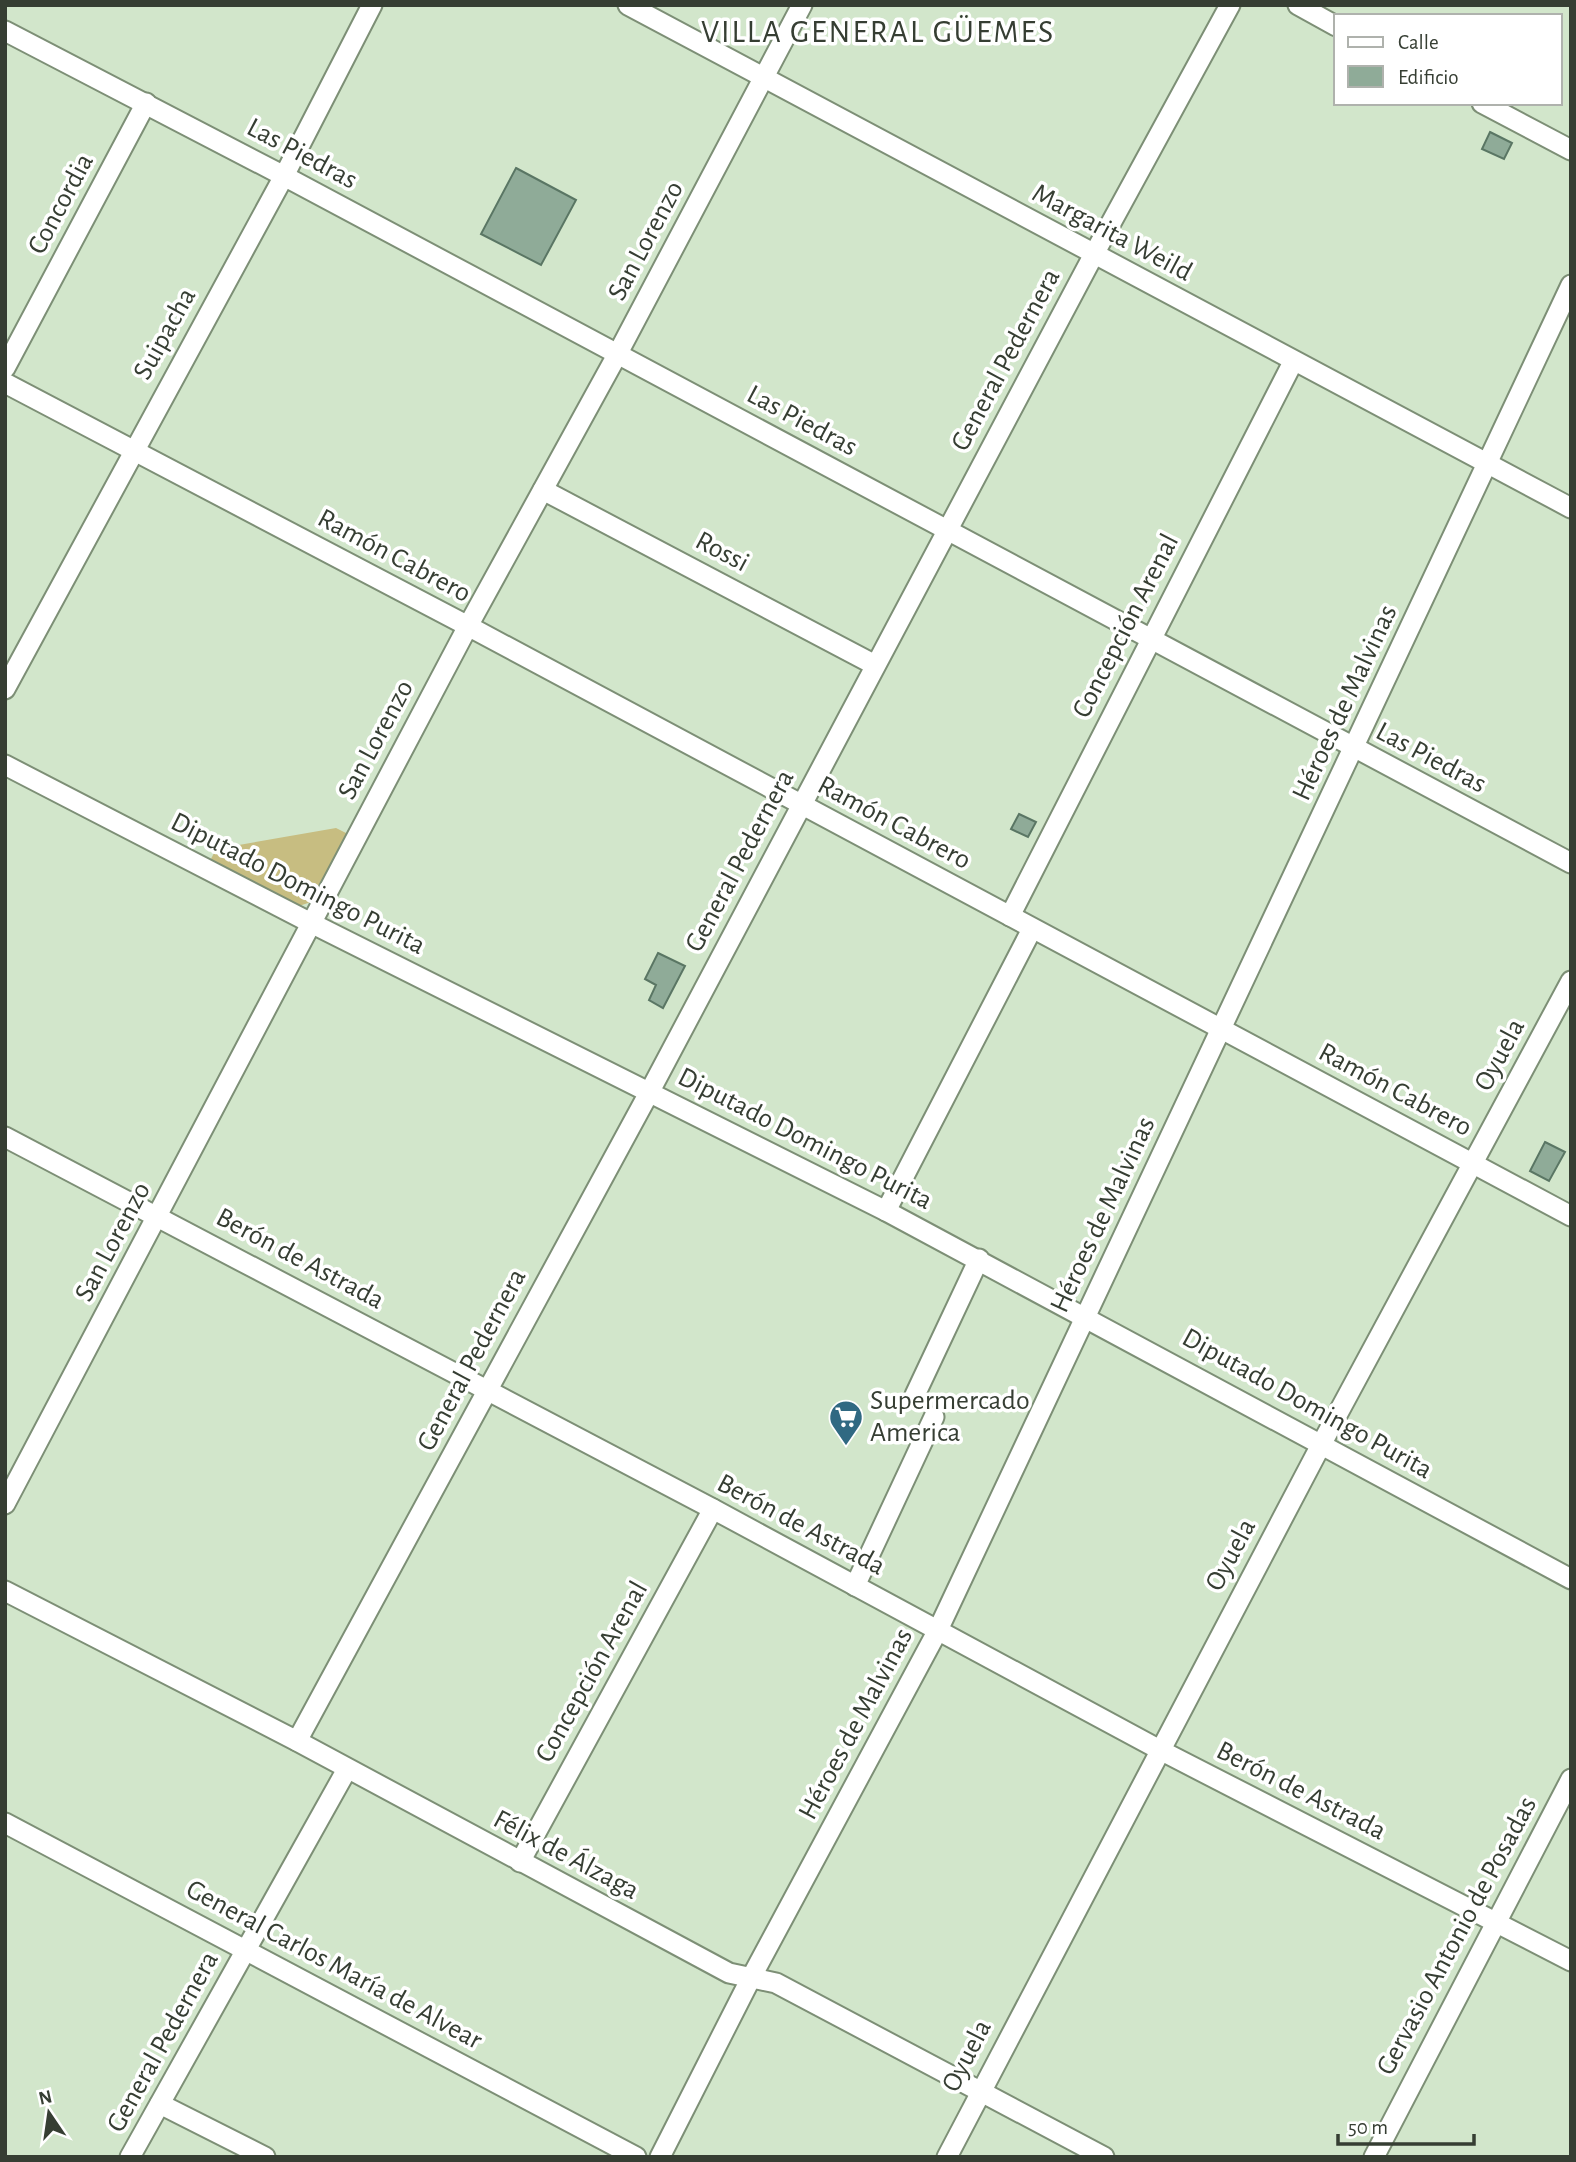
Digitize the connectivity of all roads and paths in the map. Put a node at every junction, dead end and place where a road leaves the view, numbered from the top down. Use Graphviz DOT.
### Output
graph roads {
  1 [pos="372,5"];
  2 [pos="628,5"];
  3 [pos="802,5"];
  4 [pos="1230,5"];
  5 [pos="1298,5"];
  6 [pos="1334,25"];
  7 [pos="5,32"];
  8 [pos="764,78"];
  9 [pos="146,103"];
  10 [pos="1486,105"];
  11 [pos="1571,150"];
  12 [pos="284,176"];
  13 [pos="1093,256"];
  14 [pos="1571,285"];
  15 [pos="617,355"];
  16 [pos="1293,362"];
  17 [pos="5,368"];
  18 [pos="5,383"];
  19 [pos="132,450"];
  20 [pos="1486,463"];
  21 [pos="543,490"];
  22 [pos="1571,508"];
  23 [pos="948,529"];
  24 [pos="468,626"];
  25 [pos="1152,637"];
  26 [pos="874,665"];
  27 [pos="5,688"];
  28 [pos="1355,749"];
  29 [pos="5,765"];
  30 [pos="801,806"];
  31 [pos="1571,863"];
  32 [pos="1010,916"];
  33 [pos="311,923"];
  34 [pos="1032,929"];
  35 [pos="1571,981"];
  36 [pos="1222,1030"];
  37 [pos="650,1091"];
  38 [pos="5,1137"];
  39 [pos="1473,1163"];
  40 [pos="886,1210"];
  41 [pos="158,1216"];
  42 [pos="1571,1216"];
  43 [pos="979,1259"];
  44 [pos="1086,1316"];
  45 [pos="489,1390"];
  46 [pos="915,1395"];
  47 [pos="934,1417"];
  48 [pos="1322,1443"];
  49 [pos="5,1504"];
  50 [pos="713,1508"];
  51 [pos="1571,1579"];
  52 [pos="855,1586"];
  53 [pos="5,1591"];
  54 [pos="938,1630"];
  55 [pos="297,1741"];
  56 [pos="1160,1750"];
  57 [pos="346,1771"];
  58 [pos="1571,1779"];
  59 [pos="5,1823"];
  60 [pos="520,1862"];
  61 [pos="1495,1922"];
  62 [pos="246,1950"];
  63 [pos="1571,1961"];
  64 [pos="751,1978"];
  65 [pos="981,2089"];
  66 [pos="160,2104"];
  67 [pos="130,2157"];
  68 [pos="265,2157"];
  69 [pos="636,2157"];
  70 [pos="660,2157"];
  71 [pos="947,2157"];
  72 [pos="1104,2157"];
  73 [pos="1374,2157"];
  1 -- 12 [label="street, Suipacha"];
  2 -- 8 [label="street, Margarita Weild"];
  3 -- 8 [label="street, San Lorenzo"];
  4 -- 13 [label="street, General Pedernera"];
  5 -- 6 [label="street"];
  7 -- 9 [label="street, Las Piedras"];
  8 -- 13 [label="street, Margarita Weild"];
  8 -- 15 [label="street, San Lorenzo"];
  9 -- 12 [label="street, Las Piedras"];
  9 -- 17 [label="street, Concordia"];
  10 -- 11 [label="street"];
  12 -- 15 [label="street, Las Piedras"];
  12 -- 19 [label="street, Suipacha"];
  13 -- 16 [label="street, Margarita Weild"];
  13 -- 23 [label="street, General Pedernera"];
  14 -- 20 [label="street, Héroes de Malvinas"];
  15 -- 21 [label="street, San Lorenzo"];
  15 -- 23 [label="street, Las Piedras"];
  16 -- 20 [label="street, Margarita Weild"];
  16 -- 25 [label="street, Concepción Arenal"];
  18 -- 19 [label="street, Ramón Cabrero"];
  19 -- 24 [label="street, Ramón Cabrero"];
  19 -- 27 [label="street, Suipacha"];
  20 -- 22 [label="street, Margarita Weild"];
  20 -- 28 [label="street, Héroes de Malvinas"];
  21 -- 24 [label="street, San Lorenzo"];
  21 -- 26 [label="street, Rossi"];
  23 -- 25 [label="street, Las Piedras"];
  23 -- 26 [label="street, General Pedernera"];
  24 -- 30 [label="street, Ramón Cabrero"];
  24 -- 33 [label="street, San Lorenzo"];
  25 -- 28 [label="street, Las Piedras"];
  25 -- 32 [label="street, Concepción Arenal"];
  26 -- 30 [label="street, General Pedernera"];
  28 -- 31 [label="street, Las Piedras"];
  28 -- 36 [label="street, Héroes de Malvinas"];
  29 -- 33 [label="street, Diputado Domingo Purita"];
  30 -- 32 [label="street, Ramón Cabrero"];
  30 -- 37 [label="street, General Pedernera"];
  32 -- 34 [label="street, Ramón Cabrero"];
  33 -- 37 [label="street, Diputado Domingo Purita"];
  33 -- 41 [label="street, San Lorenzo"];
  34 -- 36 [label="street, Ramón Cabrero"];
  34 -- 40 [label="street"];
  35 -- 39 [label="street, Oyuela"];
  36 -- 39 [label="street, Ramón Cabrero"];
  36 -- 44 [label="street, Héroes de Malvinas"];
  37 -- 40 [label="street, Diputado Domingo Purita"];
  37 -- 45 [label="street, General Pedernera"];
  38 -- 41 [label="street, Berón de Astrada"];
  39 -- 42 [label="street, Ramón Cabrero"];
  39 -- 48 [label="street, Oyuela"];
  40 -- 43 [label="street, Diputado Domingo Purita"];
  41 -- 45 [label="street, Berón de Astrada"];
  41 -- 49 [label="street, San Lorenzo"];
  43 -- 44 [label="street, Diputado Domingo Purita"];
  43 -- 46 [label="street"];
  44 -- 48 [label="street, Diputado Domingo Purita"];
  44 -- 54 [label="street, Héroes de Malvinas"];
  45 -- 50 [label="street, Berón de Astrada"];
  45 -- 55 [label="street, General Pedernera"];
  47 -- 52 [label="street"];
  48 -- 51 [label="street, Diputado Domingo Purita"];
  48 -- 56 [label="street, Oyuela"];
  50 -- 52 [label="street, Berón de Astrada"];
  50 -- 60 [label="street, Concepción Arenal"];
  52 -- 54 [label="street, Berón de Astrada"];
  53 -- 55 [label="street, Félix de Álzaga"];
  54 -- 56 [label="street, Berón de Astrada"];
  54 -- 64 [label="street, Héroes de Malvinas"];
  55 -- 57 [label="street, Félix de Álzaga"];
  56 -- 61 [label="street, Berón de Astrada"];
  56 -- 65 [label="street, Oyuela"];
  57 -- 60 [label="street, Félix de Álzaga"];
  57 -- 62 [label="street, General Pedernera"];
  58 -- 61 [label="street, Gervasio Antonio de Posadas"];
  59 -- 62 [label="street, General Carlos María de Alvear"];
  60 -- 64 [label="street, Félix de Álzaga"];
  61 -- 63 [label="street, Berón de Astrada"];
  61 -- 73 [label="street, Gervasio Antonio de Posadas"];
  62 -- 66 [label="street, General Pedernera"];
  62 -- 69 [label="street, General Carlos María de Alvear"];
  64 -- 65 [label="street, Félix de Álzaga"];
  64 -- 70 [label="street, Héroes de Malvinas"];
  65 -- 71 [label="street, Oyuela"];
  65 -- 72 [label="street, Félix de Álzaga"];
  66 -- 67 [label="street, General Pedernera"];
  66 -- 68 [label="street"];
}
